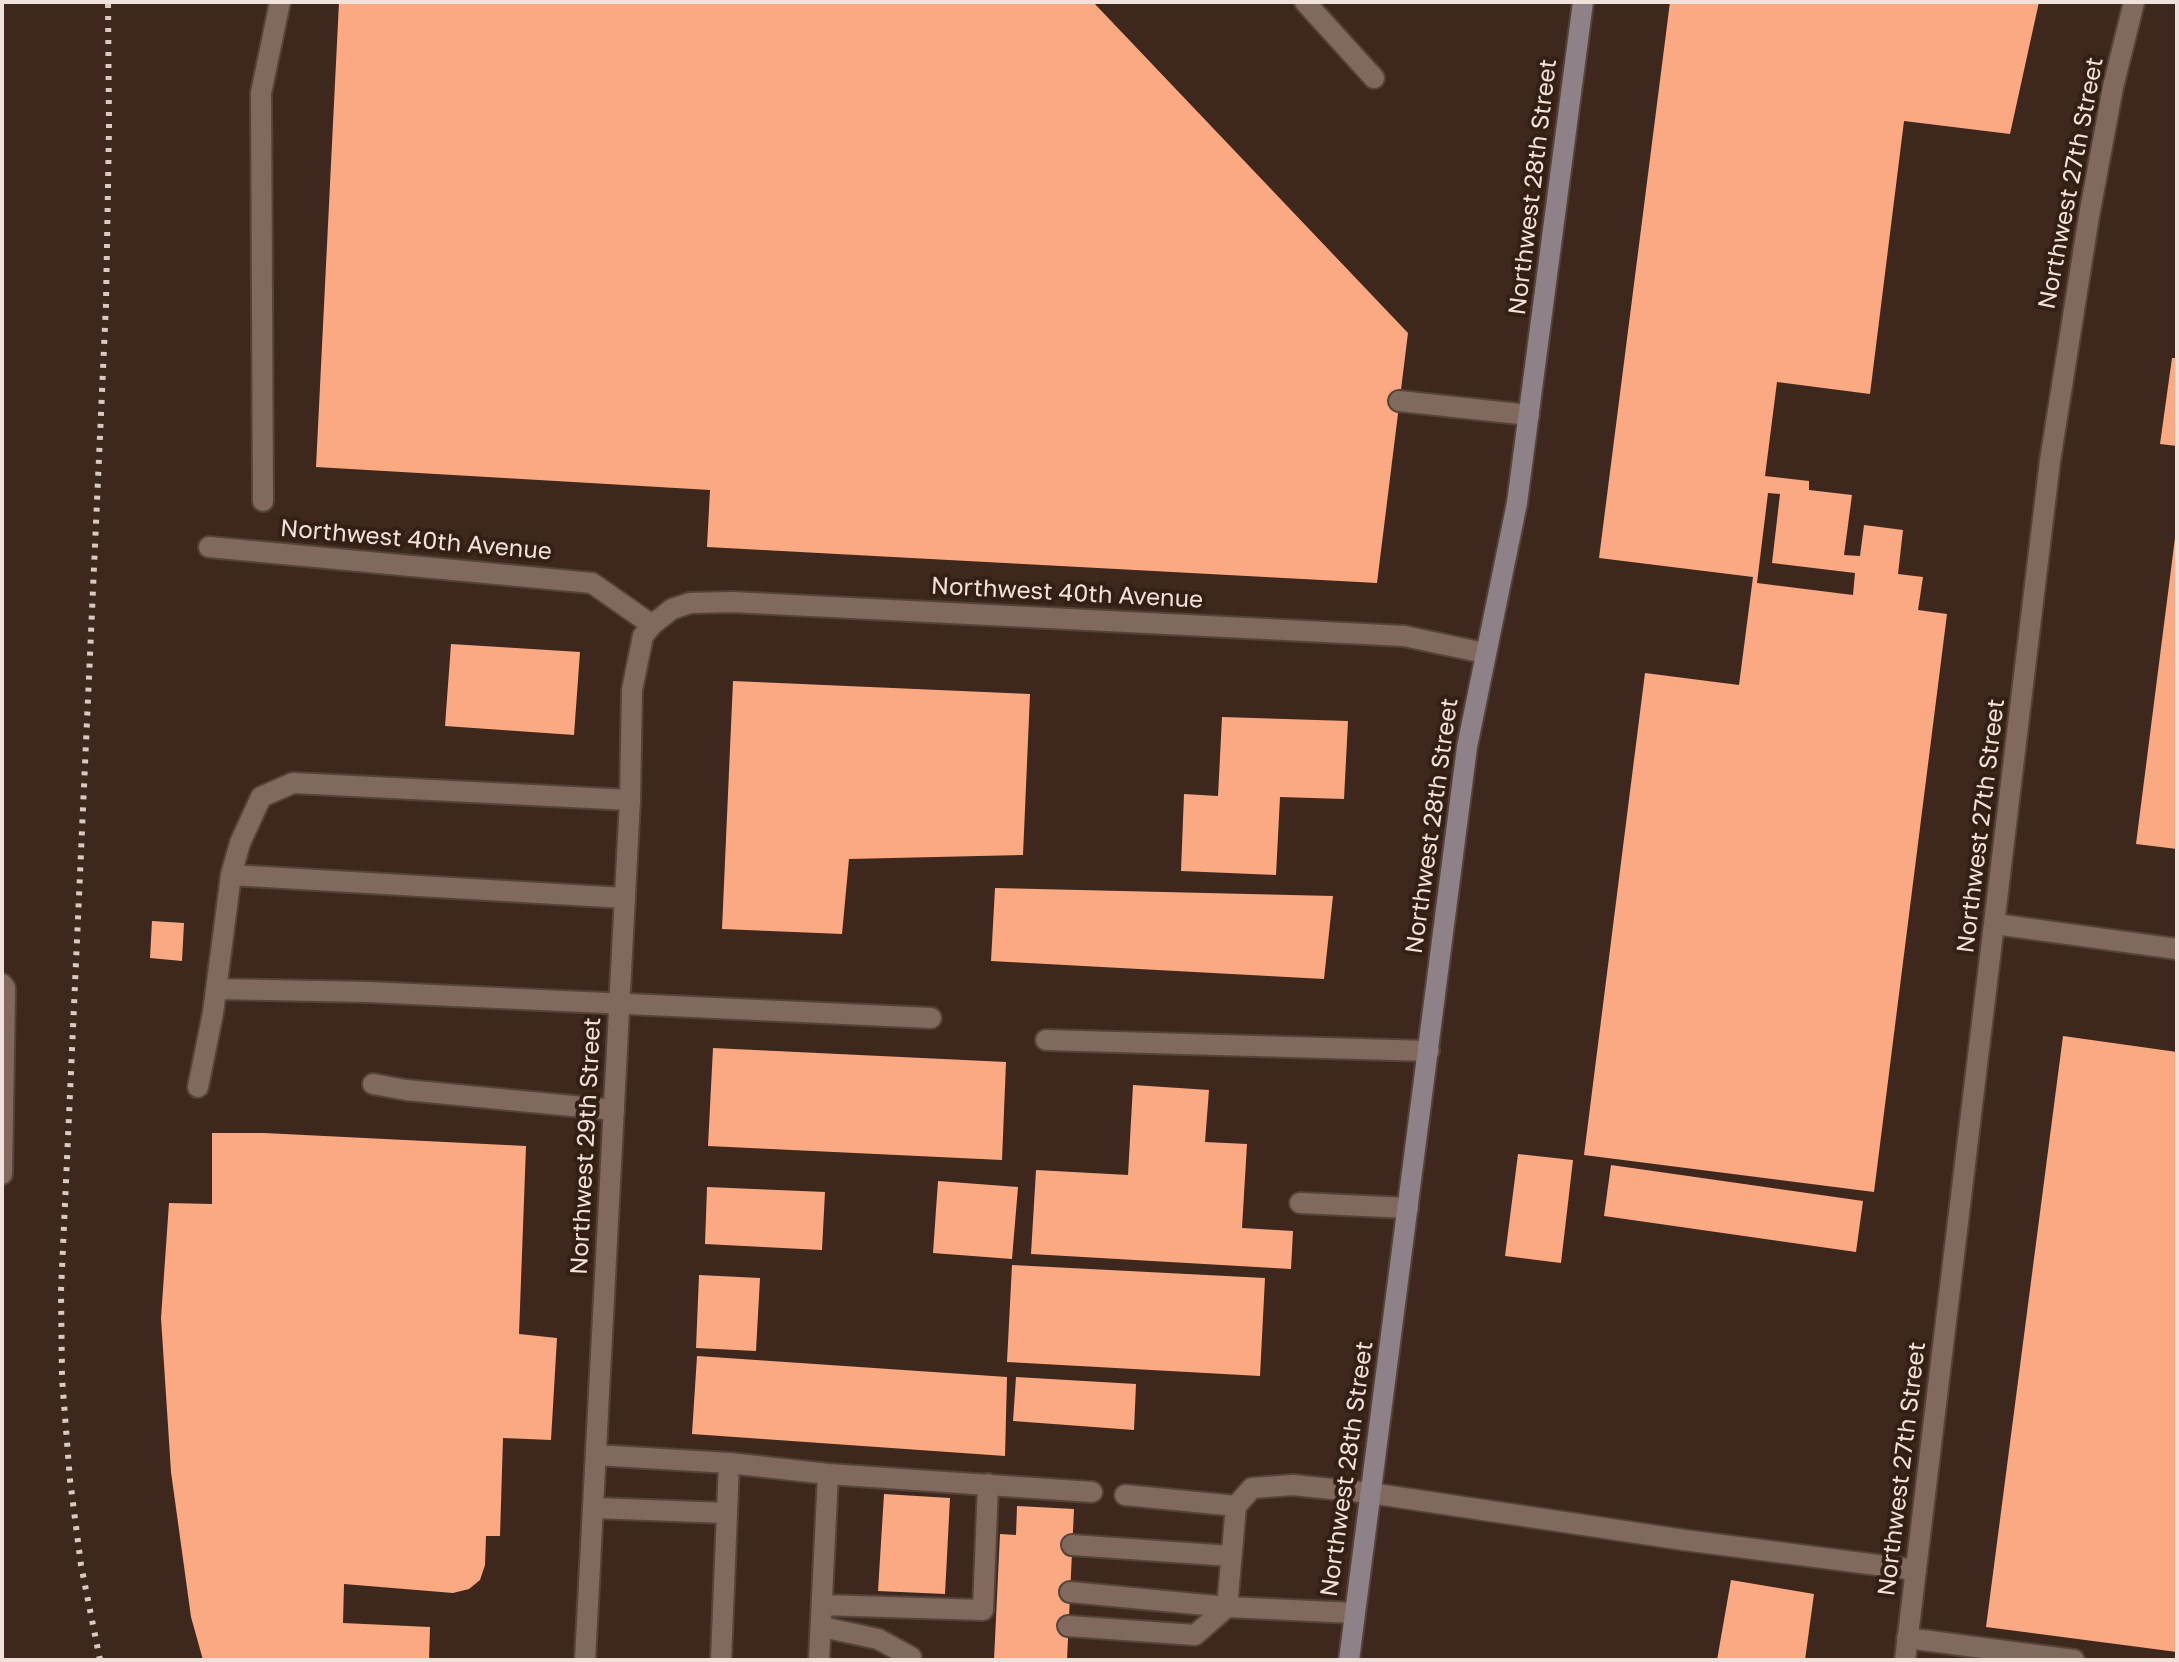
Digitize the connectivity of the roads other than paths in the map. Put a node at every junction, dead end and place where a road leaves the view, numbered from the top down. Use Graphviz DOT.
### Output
graph roads {
  1 [pos="280,2"];
  2 [pos="1305,2"];
  3 [pos="1583,2"];
  4 [pos="2134,2"];
  5 [pos="1374,78"];
  6 [pos="1399,401"];
  7 [pos="1529,415"];
  8 [pos="263,501"];
  9 [pos="209,547"];
  10 [pos="648,630"];
  11 [pos="1484,653"];
  12 [pos="630,800"];
  13 [pos="231,875"];
  14 [pos="625,898"];
  15 [pos="1995,924"];
  16 [pos="2177,949"];
  17 [pos="2,984"];
  18 [pos="216,989"];
  19 [pos="620,1004"];
  20 [pos="931,1018"];
  21 [pos="1046,1040"];
  22 [pos="1429,1051"];
  23 [pos="3,1056"];
  24 [pos="373,1084"];
  25 [pos="198,1087"];
  26 [pos="614,1110"];
  27 [pos="3,1147"];
  28 [pos="2,1174"];
  29 [pos="1300,1203"];
  30 [pos="1408,1208"];
  31 [pos="596,1455"];
  32 [pos="729,1463"];
  33 [pos="828,1474"];
  34 [pos="988,1484"];
  35 [pos="1092,1492"];
  36 [pos="1370,1493"];
  37 [pos="1125,1495"];
  38 [pos="1236,1506"];
  39 [pos="594,1508"];
  40 [pos="727,1513"];
  41 [pos="1072,1545"];
  42 [pos="1231,1556"];
  43 [pos="1916,1570"];
  44 [pos="1070,1592"];
  45 [pos="823,1605"];
  46 [pos="1227,1607"];
  47 [pos="1354,1613"];
  48 [pos="1068,1626"];
  49 [pos="822,1627"];
  50 [pos="1907,1638"];
  51 [pos="1986,1654"];
  52 [pos="585,1660"];
  53 [pos="721,1660"];
  54 [pos="819,1660"];
  55 [pos="910,1660"];
  56 [pos="1349,1660"];
  57 [pos="1905,1660"];
  58 [pos="2074,1660"];
  1 -- 8 [label="street"];
  2 -- 5 [label="street"];
  3 -- 7 [label="street, Northwest 28th Street"];
  4 -- 15 [label="street, Northwest 27th Street"];
  6 -- 7 [label="street"];
  7 -- 11 [label="street, Northwest 28th Street"];
  9 -- 10 [label="street, Northwest 40th Avenue"];
  10 -- 11 [label="street, Northwest 40th Avenue"];
  10 -- 12 [label="street, Northwest 29th Street"];
  11 -- 22 [label="street, Northwest 28th Street"];
  12 -- 13 [label="street"];
  12 -- 14 [label="street, Northwest 29th Street"];
  13 -- 14 [label="street"];
  13 -- 18 [label="street"];
  14 -- 19 [label="street, Northwest 29th Street"];
  15 -- 16 [label="street"];
  15 -- 43 [label="street, Northwest 27th Street"];
  17 -- 23 [label="street"];
  18 -- 19 [label="street"];
  18 -- 25 [label="street"];
  19 -- 20 [label="street"];
  19 -- 26 [label="street, Northwest 29th Street"];
  21 -- 22 [label="street"];
  22 -- 30 [label="street, Northwest 28th Street"];
  23 -- 27 [label="street"];
  24 -- 26 [label="street"];
  26 -- 31 [label="street, Northwest 29th Street"];
  27 -- 28 [label="street"];
  29 -- 30 [label="street"];
  30 -- 36 [label="street, Northwest 28th Street"];
  31 -- 32 [label="street"];
  31 -- 39 [label="street, Northwest 29th Street"];
  32 -- 33 [label="street"];
  32 -- 40 [label="street"];
  33 -- 34 [label="street"];
  33 -- 45 [label="street"];
  34 -- 35 [label="street"];
  34 -- 45 [label="street"];
  36 -- 38 [label="street"];
  36 -- 43 [label="street"];
  36 -- 47 [label="street, Northwest 28th Street"];
  37 -- 38 [label="street"];
  38 -- 42 [label="street"];
  39 -- 40 [label="street"];
  39 -- 52 [label="street, Northwest 29th Street"];
  40 -- 53 [label="street"];
  41 -- 42 [label="street"];
  42 -- 46 [label="street"];
  43 -- 50 [label="street, Northwest 27th Street"];
  44 -- 46 [label="street"];
  45 -- 49 [label="street"];
  46 -- 47 [label="street"];
  46 -- 48 [label="street"];
  47 -- 56 [label="street, Northwest 28th Street"];
  49 -- 54 [label="street"];
  49 -- 55 [label="street"];
  50 -- 51 [label="street"];
  50 -- 57 [label="street, Northwest 27th Street"];
  51 -- 58 [label="street"];
}
